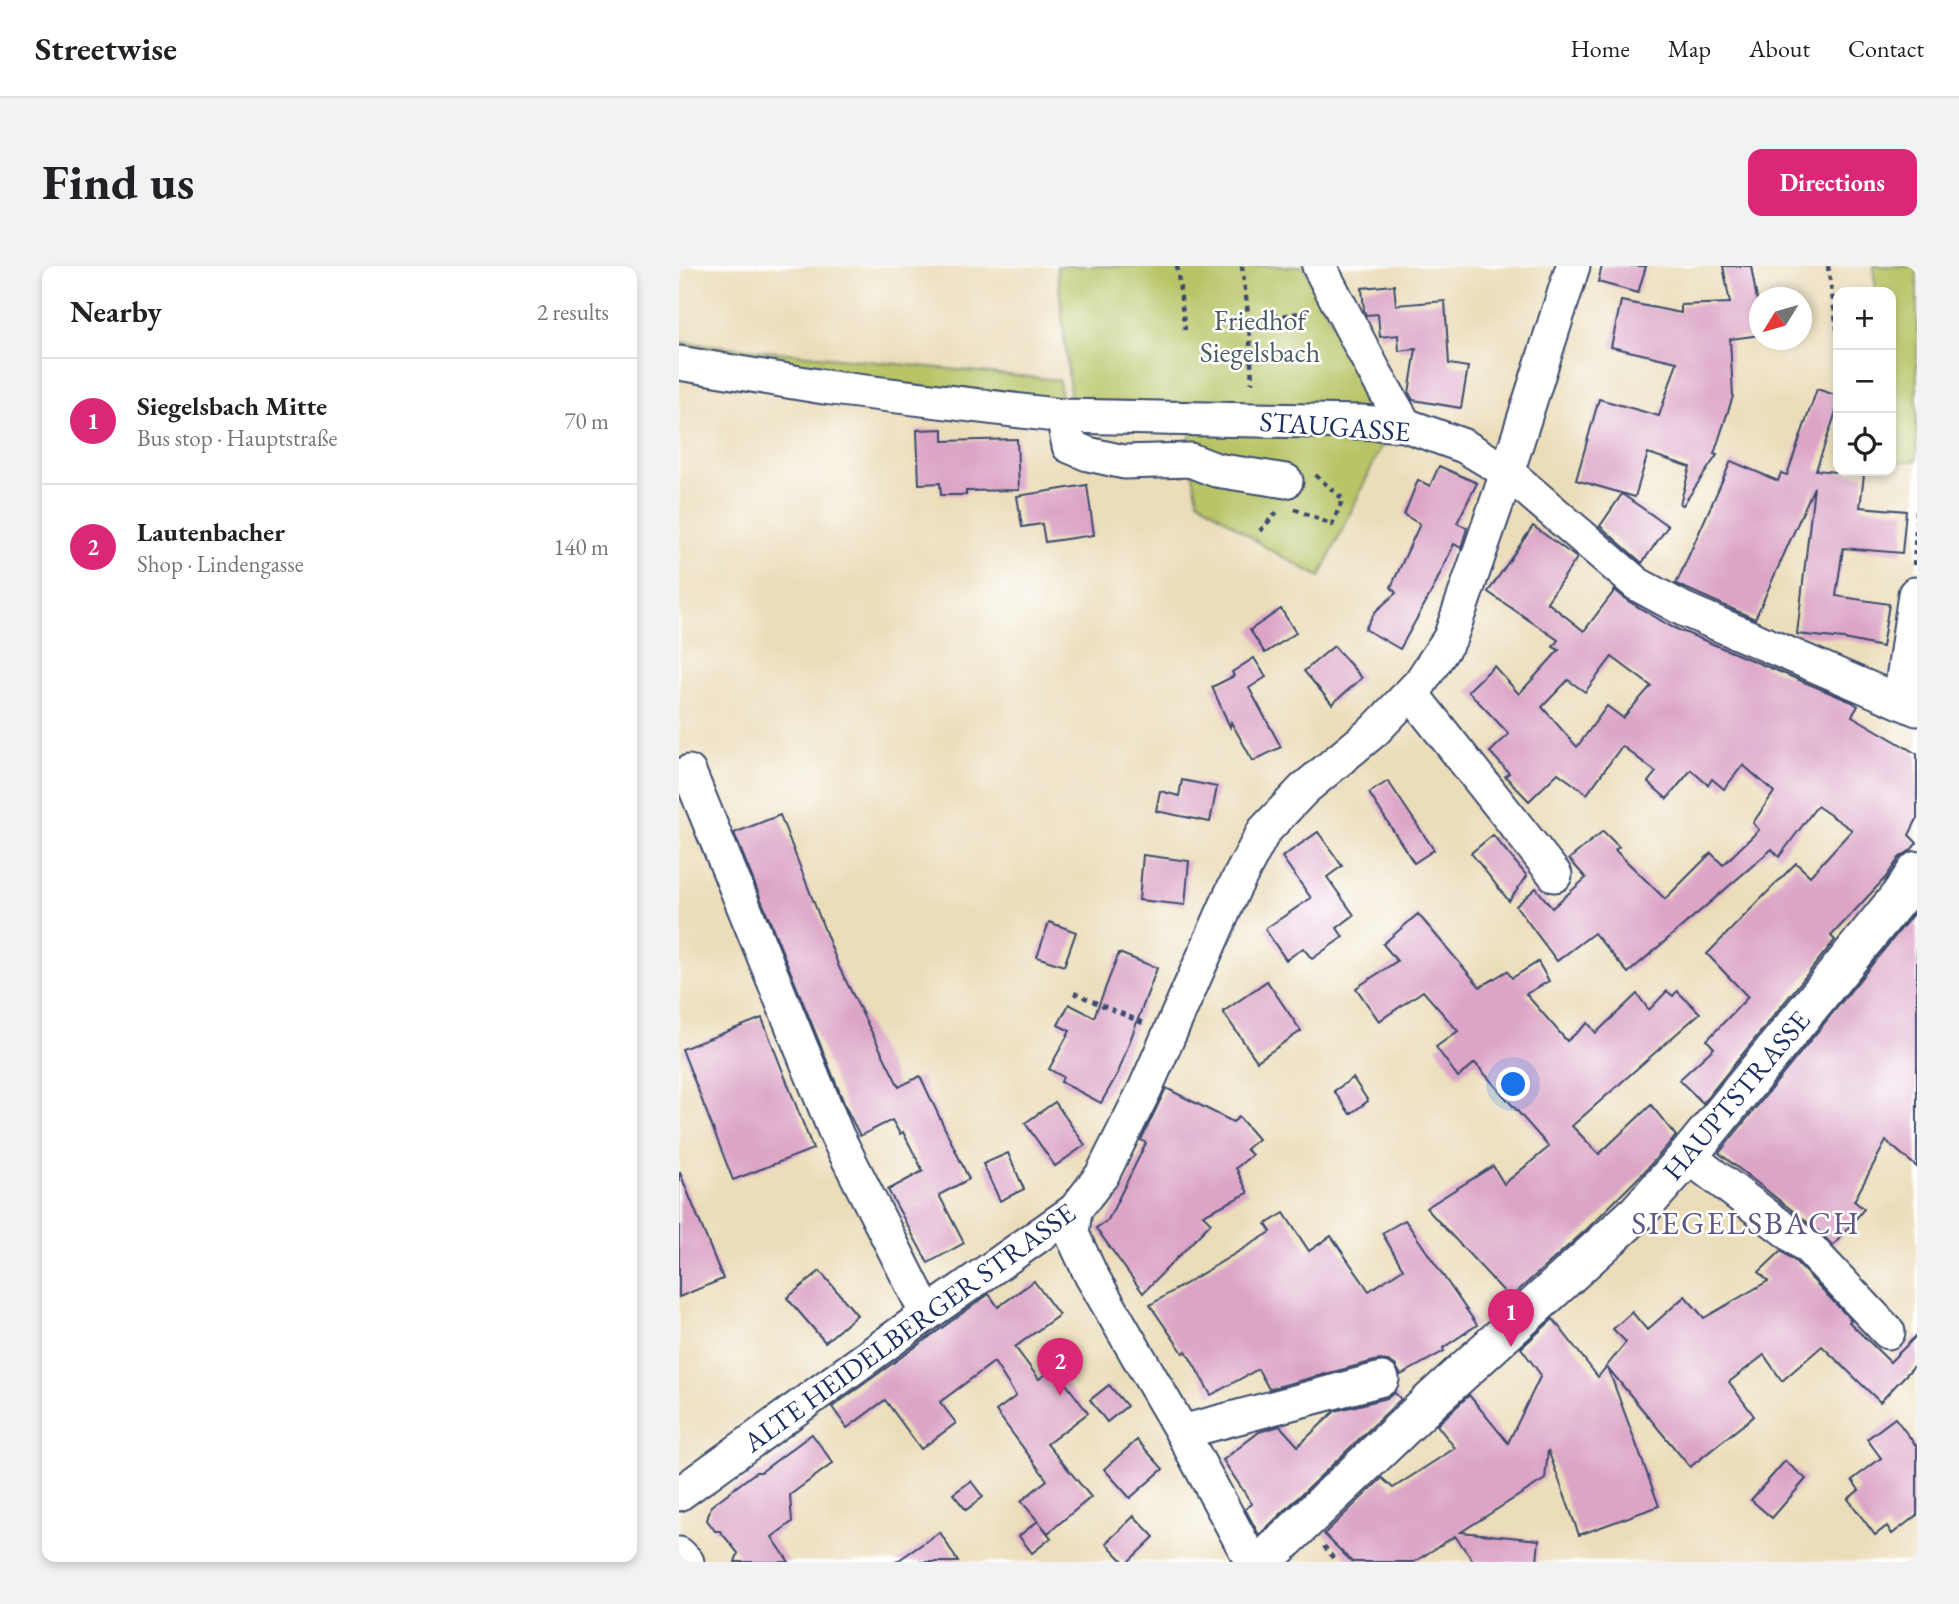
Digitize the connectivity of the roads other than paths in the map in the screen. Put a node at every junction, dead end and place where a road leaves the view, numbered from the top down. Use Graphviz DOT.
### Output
graph roads {
  1 [pos="1319,266"];
  2 [pos="1573,266"];
  3 [pos="679,363"];
  4 [pos="1063,416"];
  5 [pos="1405,425"];
  6 [pos="1507,472"];
  7 [pos="1285,492"];
  8 [pos="1915,594"];
  9 [pos="1411,693"];
  10 [pos="1909,705"];
  11 [pos="688,772"];
  12 [pos="1917,871"];
  13 [pos="1555,875"];
  14 [pos="1688,1156"];
  15 [pos="1075,1210"];
  16 [pos="927,1314"];
  17 [pos="1888,1332"];
  18 [pos="1382,1379"];
  19 [pos="1182,1432"];
  20 [pos="679,1494"];
  21 [pos="679,1554"];
  22 [pos="687,1562"];
  23 [pos="1252,1562"];
  24 [pos="1262,1562"];
  1 -- 5 [label="street"];
  2 -- 6 [label="street, ALTE HEIDELBERGER STRASSE"];
  3 -- 4 [label="street, STAUGASSE"];
  4 -- 5 [label="street, STAUGASSE"];
  4 -- 7 [label="street"];
  5 -- 6 [label="street, STAUGASSE"];
  6 -- 9 [label="street, ALTE HEIDELBERGER STRASSE"];
  6 -- 10 [label="street, STAUGASSE"];
  8 -- 10 [label="street"];
  9 -- 13 [label="street"];
  9 -- 15 [label="street, ALTE HEIDELBERGER STRASSE"];
  11 -- 16 [label="street"];
  12 -- 14 [label="main road, HAUPTSTRASSE"];
  14 -- 17 [label="street"];
  14 -- 24 [label="main road, HAUPTSTRASSE"];
  15 -- 16 [label="street, ALTE HEIDELBERGER STRASSE"];
  15 -- 19 [label="street"];
  16 -- 20 [label="street, ALTE HEIDELBERGER STRASSE"];
  18 -- 19 [label="street"];
  19 -- 23 [label="street"];
  21 -- 22 [label="street"];
}
